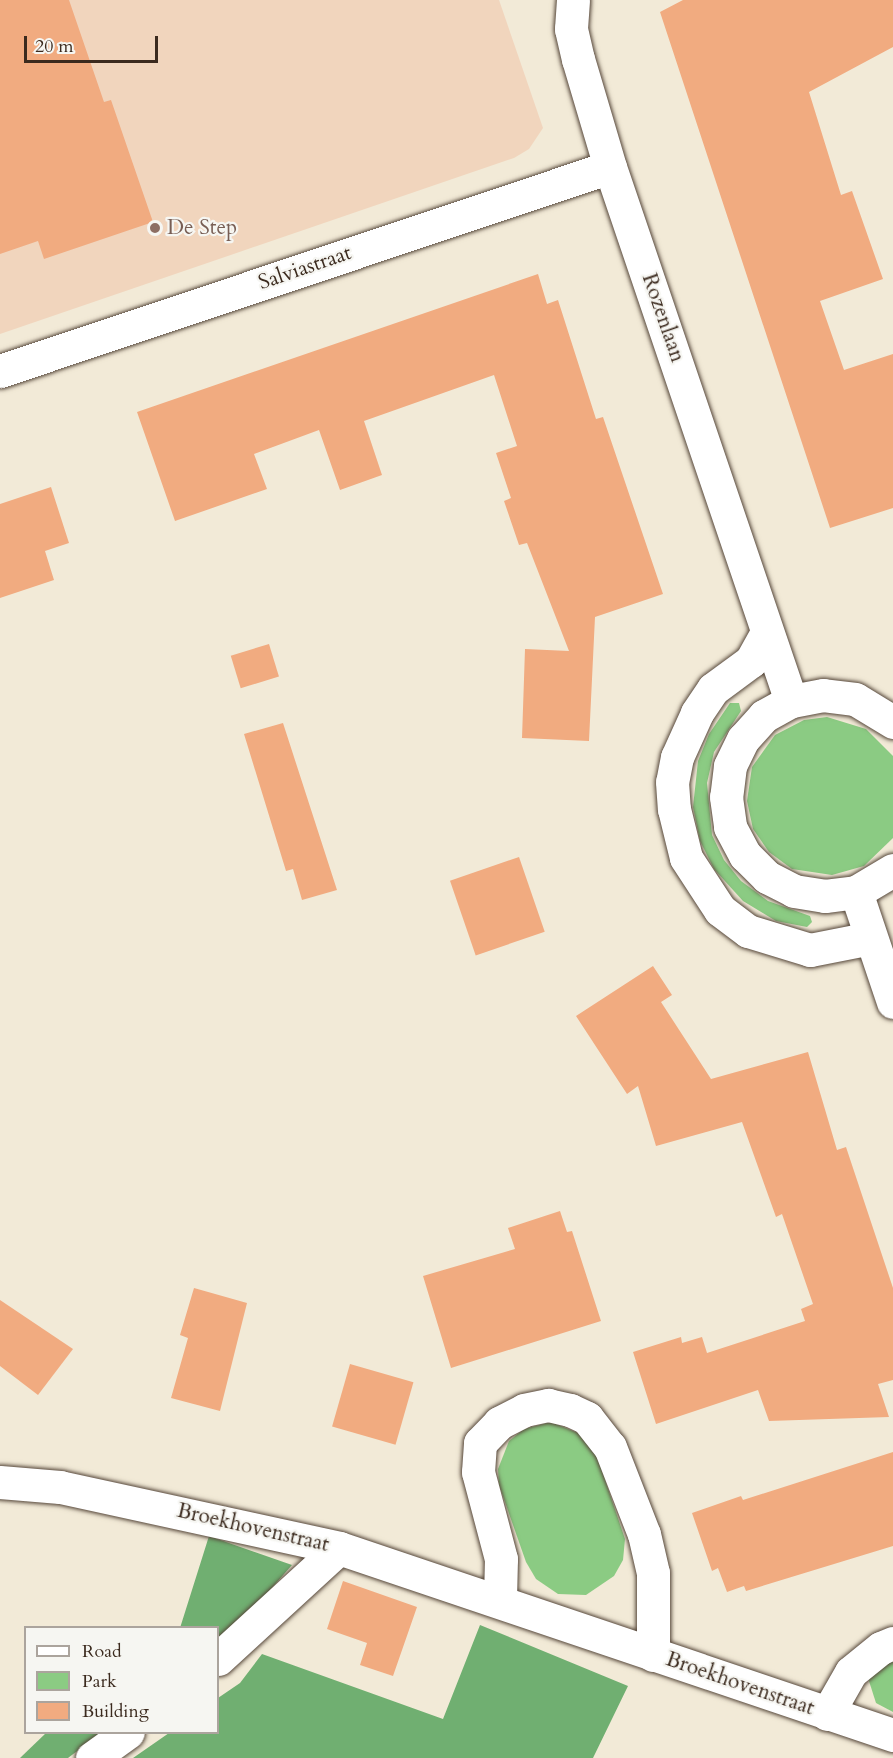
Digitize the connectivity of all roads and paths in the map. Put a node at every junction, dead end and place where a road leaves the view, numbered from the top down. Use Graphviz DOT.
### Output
graph roads {
  1 [pos="573,0"];
  2 [pos="610,167"];
  3 [pos="0,371"];
  4 [pos="766,634"];
  5 [pos="791,701"];
  6 [pos="893,722"];
  7 [pos="893,870"];
  8 [pos="855,892"];
  9 [pos="871,938"];
  10 [pos="893,1002"];
  11 [pos="0,1482"];
  12 [pos="339,1548"];
  13 [pos="500,1599"];
  14 [pos="893,1643"];
  15 [pos="652,1655"];
  16 [pos="219,1658"];
  17 [pos="827,1714"];
  18 [pos="125,1734"];
  19 [pos="893,1735"];
  20 [pos="92,1758"];
  1 -- 2 [label="street, Rozenlaan"];
  2 -- 3 [label="street, Salviastraat"];
  2 -- 4 [label="street, Rozenlaan"];
  4 -- 5 [label="street, Rozenlaan"];
  4 -- 9 [label="street"];
  5 -- 6 [label="street"];
  5 -- 8 [label="street"];
  7 -- 8 [label="street"];
  8 -- 9 [label="street"];
  9 -- 10 [label="street"];
  11 -- 12 [label="street, Broekhovenstraat"];
  12 -- 13 [label="street, Broekhovenstraat"];
  12 -- 16 [label="street"];
  13 -- 15 [label="street, Broekhovenstraat"];
  13 -- 15 [label="street, Broekhovenstraat"];
  14 -- 17 [label="street, Broekhovenstraat"];
  15 -- 17 [label="street, Broekhovenstraat"];
  17 -- 19 [label="street, Broekhovenstraat"];
  18 -- 20 [label="street"];
}
